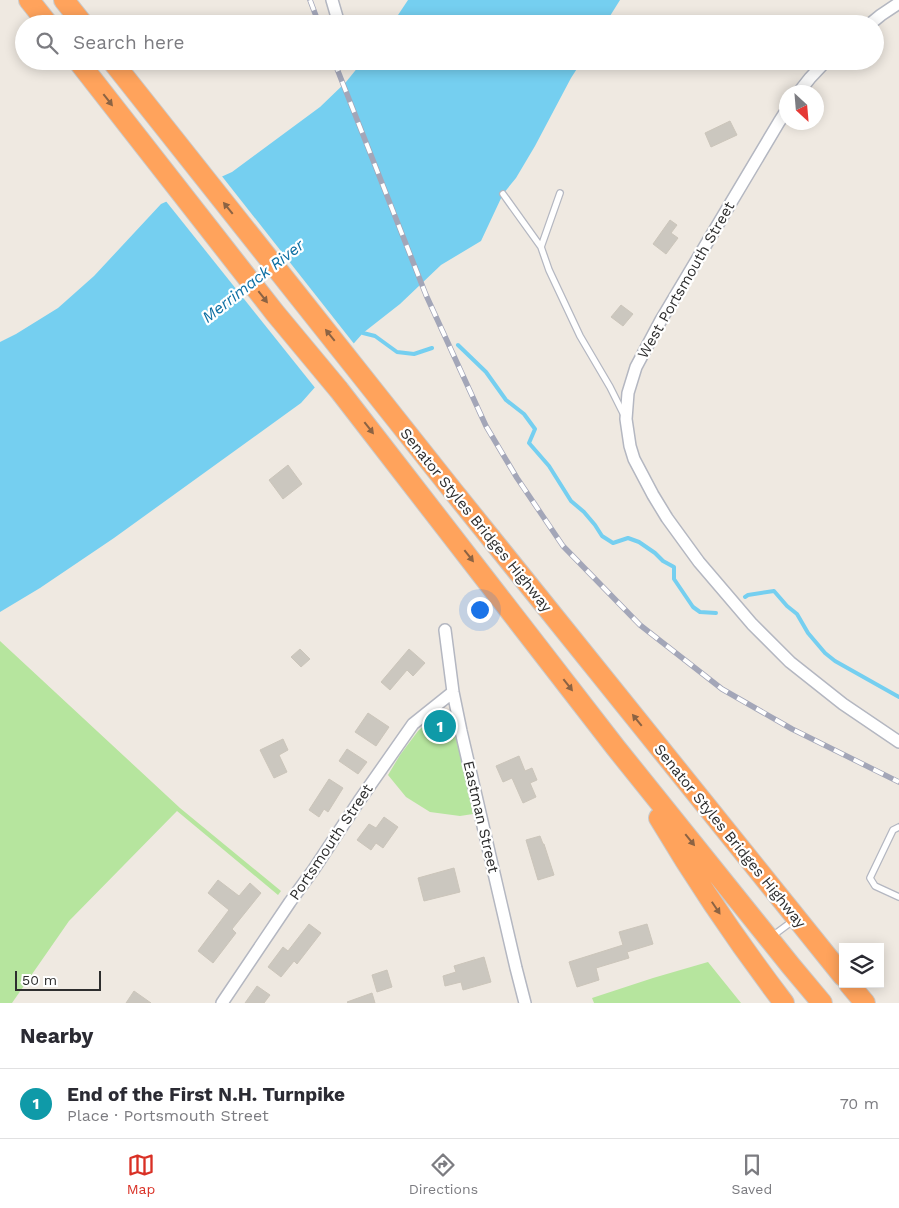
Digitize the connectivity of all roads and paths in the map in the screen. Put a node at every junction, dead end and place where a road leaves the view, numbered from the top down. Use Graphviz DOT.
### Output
graph roads {
  1 [pos="29,0"];
  2 [pos="64,0"];
  3 [pos="332,0"];
  4 [pos="899,3"];
  5 [pos="41,15"];
  6 [pos="76,15"];
  7 [pos="336,15"];
  8 [pos="881,15"];
  9 [pos="85,70"];
  10 [pos="119,70"];
  11 [pos="818,70"];
  12 [pos="805,85"];
  13 [pos="779,123"];
  14 [pos="560,193"];
  15 [pos="503,194"];
  16 [pos="541,246"];
  17 [pos="626,419"];
  18 [pos="445,630"];
  19 [pos="453,692"];
  20 [pos="899,742"];
  21 [pos="616,748"];
  22 [pos="899,827"];
  23 [pos="899,897"];
  24 [pos="796,918"];
  25 [pos="768,939"];
  26 [pos="839,971"];
  27 [pos="852,988"];
  28 [pos="222,1003"];
  29 [pos="525,1003"];
  30 [pos="784,1003"];
  31 [pos="822,1003"];
  32 [pos="864,1003"];
  1 -- 5 [label="highway"];
  2 -- 6 [label="highway"];
  3 -- 7 [label="street"];
  4 -- 8 [label="street"];
  9 -- 21 [label="highway, one-way"];
  24 -- 10 [label="highway, Senator Styles Bridges Highway, one-way"];
  11 -- 12 [label="street"];
  13 -- 17 [label="street, West Portsmouth Street"];
  14 -- 16 [label="lane"];
  15 -- 16 [label="lane"];
  16 -- 17 [label="lane"];
  17 -- 20 [label="street, West Portsmouth Street"];
  18 -- 19 [label="street, Eastman Street"];
  19 -- 28 [label="street, Portsmouth Street"];
  19 -- 29 [label="street, Eastman Street"];
  21 -- 25 [label="highway, one-way"];
  21 -- 30 [label="highway, one-way"];
  22 -- 23 [label="lane"];
  24 -- 25 [label="lane"];
  24 -- 26 [label="highway, Senator Styles Bridges Highway"];
  25 -- 31 [label="highway"];
  27 -- 32 [label="highway"];
}
